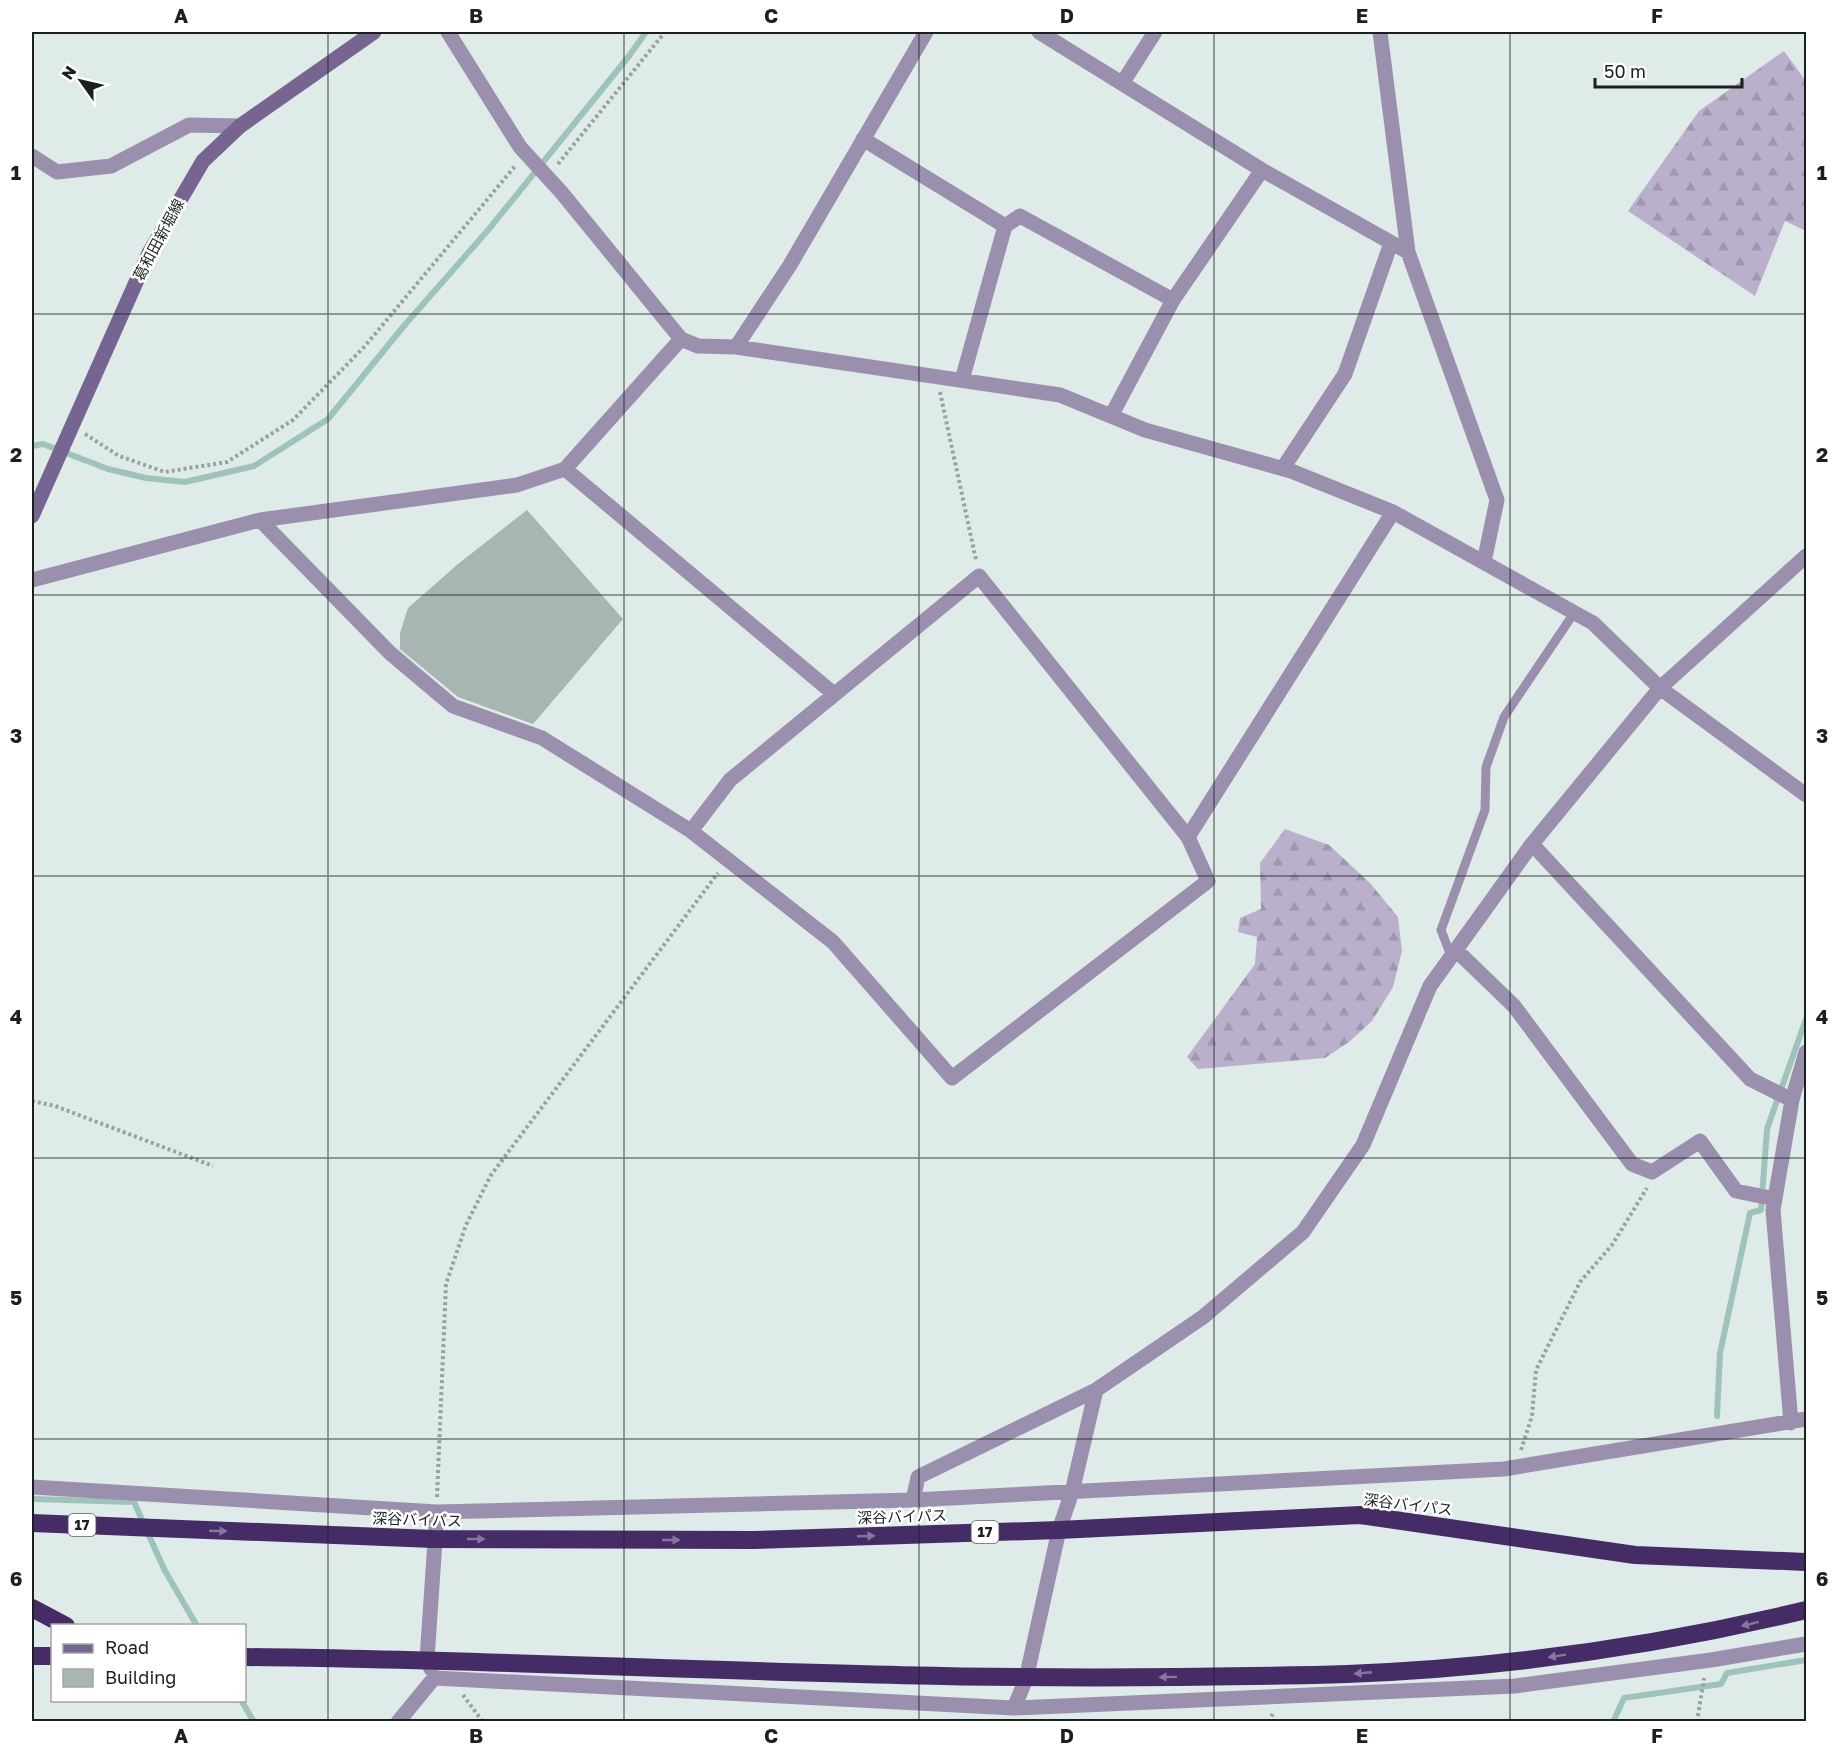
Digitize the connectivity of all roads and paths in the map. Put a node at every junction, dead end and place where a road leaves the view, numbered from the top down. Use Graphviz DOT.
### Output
graph roads {
  1 [pos="374,32"];
  2 [pos="448,32"];
  3 [pos="665,32"];
  4 [pos="926,32"];
  5 [pos="1039,32"];
  6 [pos="1155,32"];
  7 [pos="1380,32"];
  8 [pos="1123,82"];
  9 [pos="240,126"];
  10 [pos="863,139"];
  11 [pos="32,156"];
  12 [pos="528,156"];
  13 [pos="1262,170"];
  14 [pos="547,177"];
  15 [pos="1005,226"];
  16 [pos="1391,243"];
  17 [pos="1408,252"];
  18 [pos="1173,300"];
  19 [pos="681,339"];
  20 [pos="736,346"];
  21 [pos="940,377"];
  22 [pos="962,380"];
  23 [pos="1111,416"];
  24 [pos="69,432"];
  25 [pos="1283,468"];
  26 [pos="565,469"];
  27 [pos="1393,513"];
  28 [pos="32,516"];
  29 [pos="260,520"];
  30 [pos="1806,556"];
  31 [pos="1484,562"];
  32 [pos="980,576"];
  33 [pos="32,580"];
  34 [pos="1574,613"];
  35 [pos="1660,688"];
  36 [pos="834,694"];
  37 [pos="1806,795"];
  38 [pos="691,831"];
  39 [pos="1188,837"];
  40 [pos="1532,844"];
  41 [pos="727,860"];
  42 [pos="1453,953"];
  43 [pos="1806,1052"];
  44 [pos="1791,1099"];
  45 [pos="32,1101"];
  46 [pos="213,1166"];
  47 [pos="1658,1169"];
  48 [pos="1775,1199"];
  49 [pos="1096,1390"];
  50 [pos="1806,1419"];
  51 [pos="1791,1423"];
  52 [pos="1516,1467"];
  53 [pos="32,1488"];
  54 [pos="1072,1492"];
  55 [pos="913,1500"];
  56 [pos="437,1512"];
  57 [pos="32,1523"];
  58 [pos="1059,1530"];
  59 [pos="433,1539"];
  60 [pos="1806,1562"];
  61 [pos="32,1608"];
  62 [pos="1806,1610"];
  63 [pos="62,1624"];
  64 [pos="1806,1644"];
  65 [pos="32,1656"];
  66 [pos="51,1656"];
  67 [pos="246,1658"];
  68 [pos="427,1659"];
  69 [pos="1705,1674"];
  70 [pos="434,1678"];
  71 [pos="453,1679"];
  72 [pos="1026,1679"];
  73 [pos="1014,1708"];
  74 [pos="398,1722"];
  75 [pos="483,1722"];
  76 [pos="1697,1722"];
  1 -- 9 [label="main road, 葛和田新堀線"];
  2 -- 12 [label="street"];
  3 -- 14 [label="path"];
  4 -- 10 [label="street"];
  5 -- 8 [label="street"];
  6 -- 8 [label="street"];
  7 -- 17 [label="street"];
  8 -- 13 [label="street"];
  9 -- 11 [label="street"];
  9 -- 24 [label="main road, 葛和田新堀線"];
  10 -- 15 [label="street"];
  10 -- 20 [label="street"];
  12 -- 14 [label="street"];
  12 -- 24 [label="path"];
  13 -- 16 [label="street"];
  13 -- 18 [label="street"];
  14 -- 19 [label="street"];
  15 -- 18 [label="street"];
  15 -- 22 [label="street"];
  16 -- 17 [label="street"];
  16 -- 25 [label="street"];
  17 -- 31 [label="street"];
  18 -- 23 [label="street"];
  19 -- 20 [label="street"];
  19 -- 26 [label="street"];
  20 -- 21 [label="street"];
  21 -- 22 [label="street"];
  21 -- 32 [label="path"];
  22 -- 23 [label="street"];
  23 -- 25 [label="street"];
  24 -- 28 [label="main road, 葛和田新堀線"];
  25 -- 27 [label="street"];
  26 -- 29 [label="street"];
  26 -- 36 [label="street"];
  27 -- 31 [label="street"];
  27 -- 39 [label="street"];
  29 -- 33 [label="street"];
  29 -- 38 [label="street"];
  30 -- 35 [label="street"];
  31 -- 34 [label="street"];
  32 -- 36 [label="street"];
  32 -- 39 [label="street"];
  34 -- 35 [label="street"];
  34 -- 42 [label="lane"];
  35 -- 37 [label="street"];
  35 -- 40 [label="street"];
  36 -- 38 [label="street"];
  38 -- 41 [label="street"];
  39 -- 41 [label="street"];
  40 -- 42 [label="street"];
  40 -- 44 [label="street"];
  41 -- 56 [label="path"];
  42 -- 47 [label="street"];
  42 -- 49 [label="street"];
  43 -- 44 [label="street"];
  44 -- 48 [label="street"];
  45 -- 46 [label="path"];
  47 -- 48 [label="street"];
  47 -- 52 [label="path"];
  48 -- 51 [label="street"];
  49 -- 54 [label="street"];
  49 -- 55 [label="street"];
  50 -- 51 [label="street"];
  51 -- 52 [label="street"];
  52 -- 54 [label="street"];
  53 -- 56 [label="street"];
  54 -- 55 [label="street"];
  54 -- 58 [label="street"];
  55 -- 56 [label="street"];
  56 -- 59 [label="street"];
  57 -- 59 [label="highway, 深谷バイパス / 17, one-way"];
  59 -- 58 [label="highway, 深谷バイパス / 17, one-way"];
  58 -- 60 [label="highway, 深谷バイパス / 17"];
  58 -- 72 [label="street"];
  59 -- 68 [label="street"];
  61 -- 63 [label="highway"];
  62 -- 72 [label="highway, one-way"];
  64 -- 73 [label="street"];
  65 -- 66 [label="highway"];
  67 -- 68 [label="highway"];
  68 -- 70 [label="street"];
  68 -- 72 [label="highway"];
  69 -- 76 [label="path"];
  70 -- 71 [label="street"];
  70 -- 74 [label="street"];
  71 -- 73 [label="street"];
  71 -- 75 [label="path"];
  72 -- 73 [label="street"];
}
